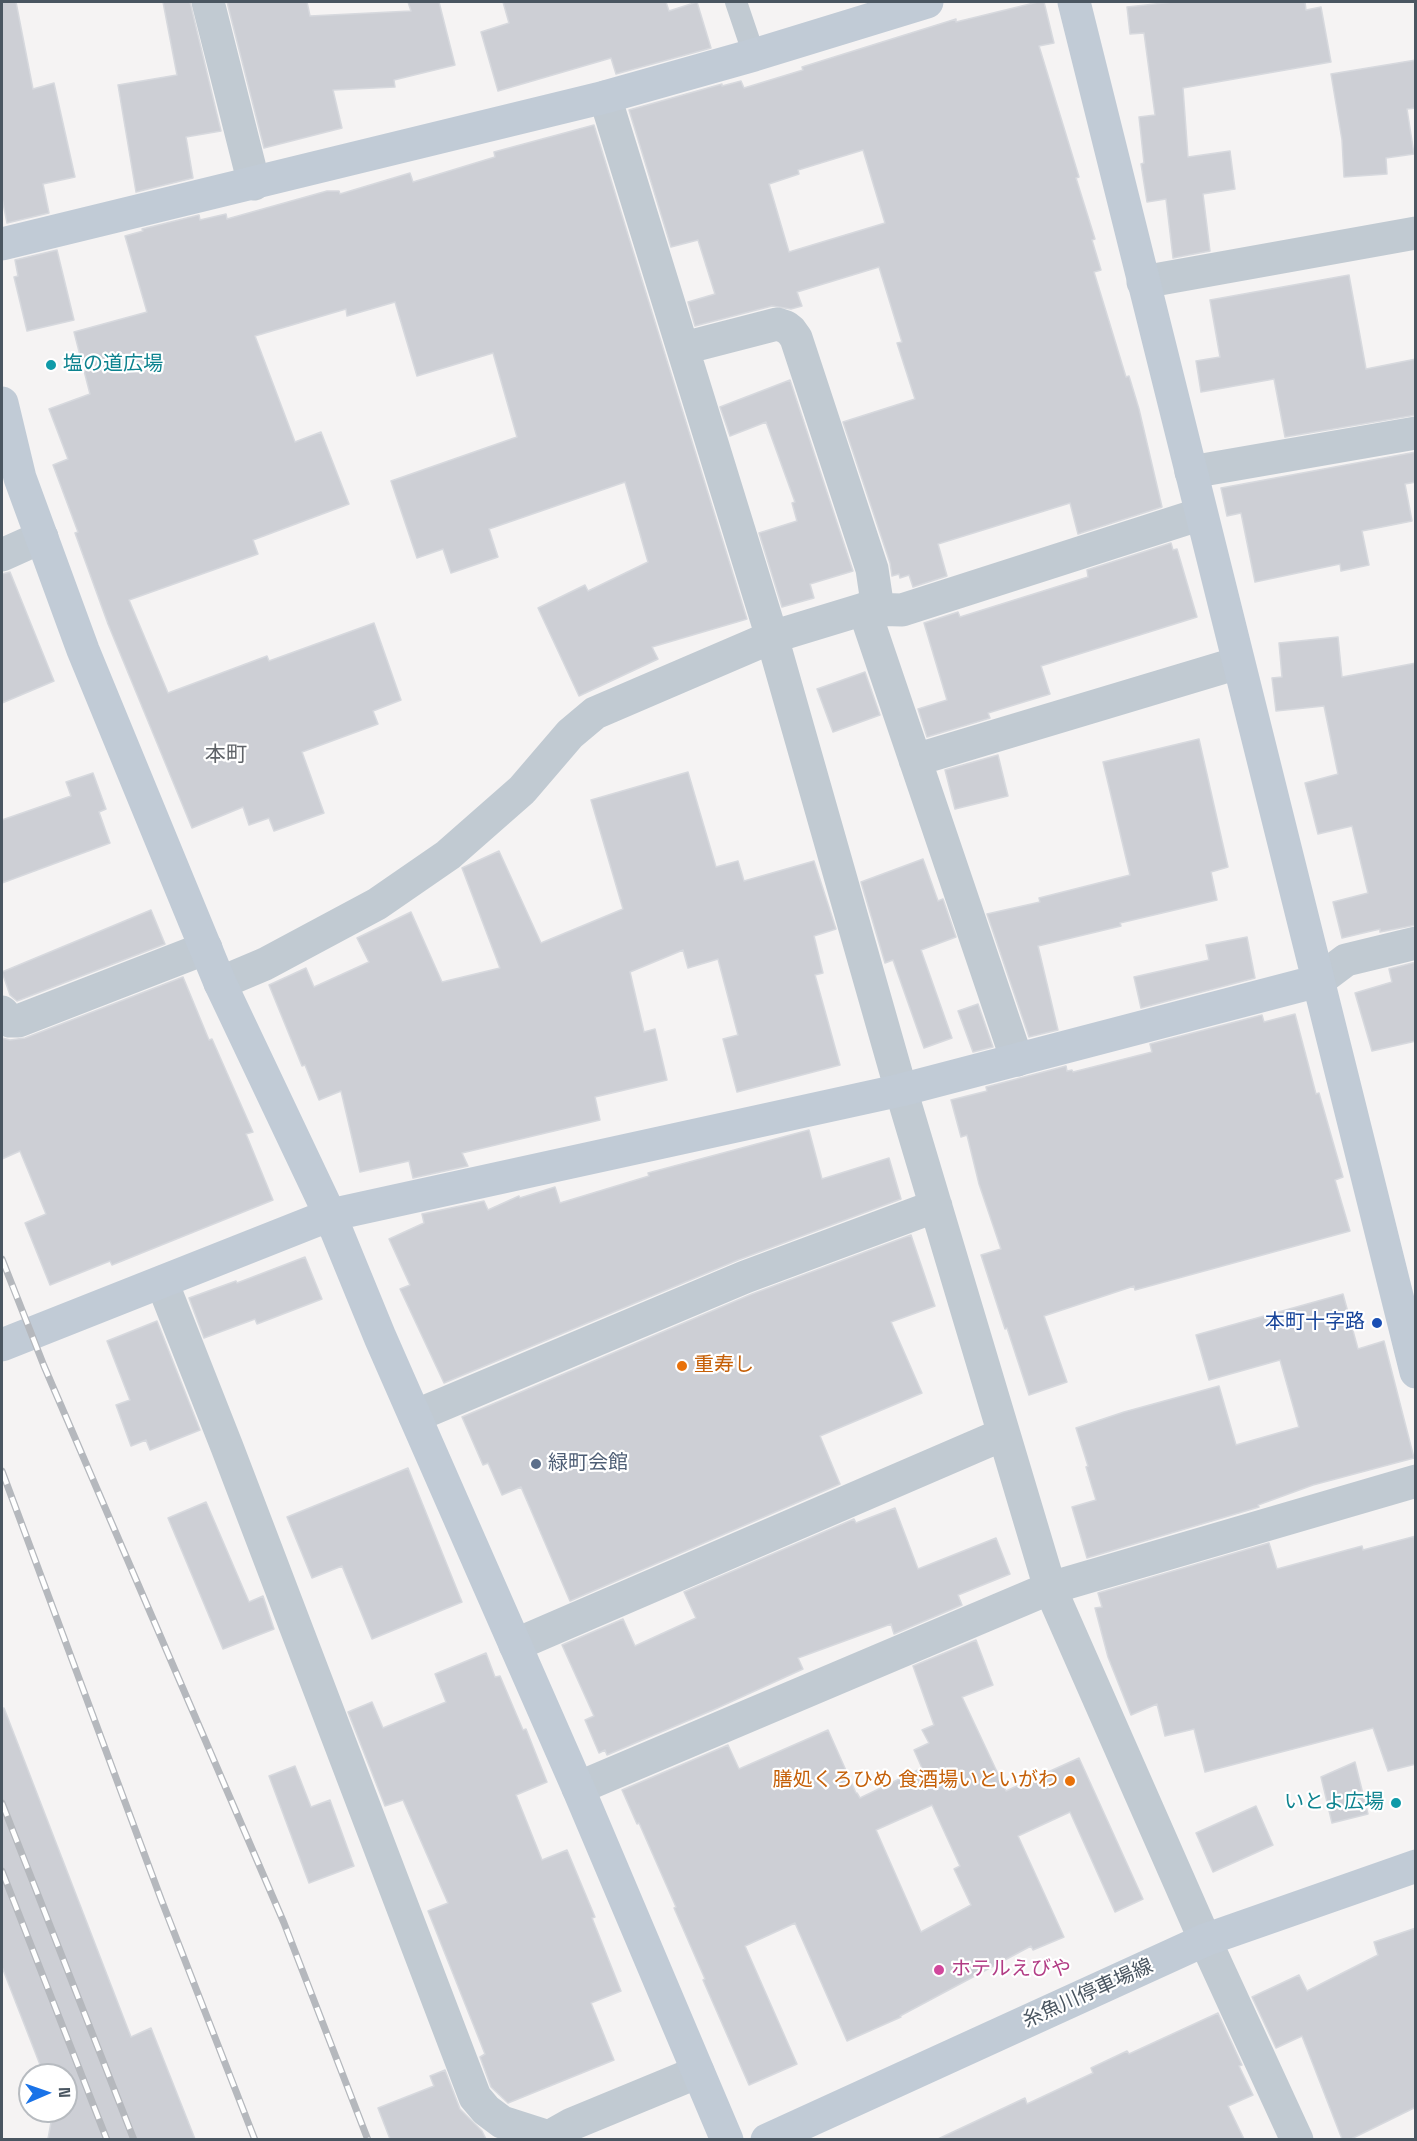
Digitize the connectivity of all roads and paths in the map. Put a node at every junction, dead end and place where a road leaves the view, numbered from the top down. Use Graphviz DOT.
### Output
graph roads {
  1 [pos="208,2"];
  2 [pos="736,2"];
  3 [pos="927,2"];
  4 [pos="1074,2"];
  5 [pos="753,56"];
  6 [pos="605,97"];
  7 [pos="254,184"];
  8 [pos="1416,233"];
  9 [pos="2,244"];
  10 [pos="1143,282"];
  11 [pos="684,348"];
  12 [pos="2,403"];
  13 [pos="1416,434"];
  14 [pos="1191,472"];
  15 [pos="1201,514"];
  16 [pos="42,537"];
  17 [pos="2,555"];
  18 [pos="871,609"];
  19 [pos="772,637"];
  20 [pos="1238,663"];
  21 [pos="915,760"];
  22 [pos="1416,943"];
  23 [pos="206,948"];
  24 [pos="1318,981"];
  25 [pos="220,983"];
  26 [pos="2,1012"];
  27 [pos="1017,1060"];
  28 [pos="901,1090"];
  29 [pos="936,1206"];
  30 [pos="330,1215"];
  31 [pos="162,1282"];
  32 [pos="2,1345"];
  33 [pos="1416,1372"];
  34 [pos="415,1416"];
  35 [pos="1004,1434"];
  36 [pos="1416,1481"];
  37 [pos="1050,1588"];
  38 [pos="515,1645"];
  39 [pos="578,1788"];
  40 [pos="1416,1866"];
  41 [pos="1205,1940"];
  42 [pos="698,2072"];
  43 [pos="555,2139"];
  44 [pos="727,2139"];
  45 [pos="767,2139"];
  46 [pos="1297,2139"];
  1 -- 7 [label="street"];
  2 -- 5 [label="lane"];
  3 -- 5 [label="street"];
  4 -- 10 [label="street"];
  5 -- 6 [label="street"];
  6 -- 7 [label="street"];
  6 -- 11 [label="street"];
  7 -- 9 [label="street"];
  8 -- 10 [label="street"];
  10 -- 14 [label="street"];
  11 -- 18 [label="street"];
  11 -- 19 [label="street"];
  12 -- 16 [label="street"];
  13 -- 14 [label="street"];
  14 -- 15 [label="street"];
  15 -- 18 [label="street"];
  15 -- 20 [label="street"];
  16 -- 17 [label="street"];
  16 -- 23 [label="street"];
  18 -- 19 [label="street"];
  18 -- 21 [label="street"];
  19 -- 25 [label="street"];
  19 -- 28 [label="street"];
  20 -- 21 [label="street"];
  20 -- 24 [label="street"];
  21 -- 27 [label="street"];
  22 -- 24 [label="street"];
  23 -- 25 [label="street"];
  23 -- 26 [label="street"];
  24 -- 27 [label="street"];
  24 -- 33 [label="street"];
  25 -- 30 [label="street"];
  27 -- 28 [label="street"];
  28 -- 29 [label="street"];
  28 -- 30 [label="street"];
  29 -- 34 [label="street"];
  29 -- 35 [label="street"];
  30 -- 31 [label="street"];
  30 -- 34 [label="street"];
  31 -- 32 [label="street"];
  31 -- 43 [label="street"];
  34 -- 38 [label="street"];
  35 -- 37 [label="street"];
  35 -- 38 [label="street"];
  36 -- 37 [label="street"];
  37 -- 39 [label="street"];
  37 -- 41 [label="street"];
  38 -- 39 [label="street"];
  39 -- 42 [label="street"];
  40 -- 41 [label="street, 糸魚川停車場線"];
  41 -- 45 [label="street, 糸魚川停車場線"];
  41 -- 46 [label="street"];
  42 -- 43 [label="street"];
  42 -- 44 [label="street"];
}
